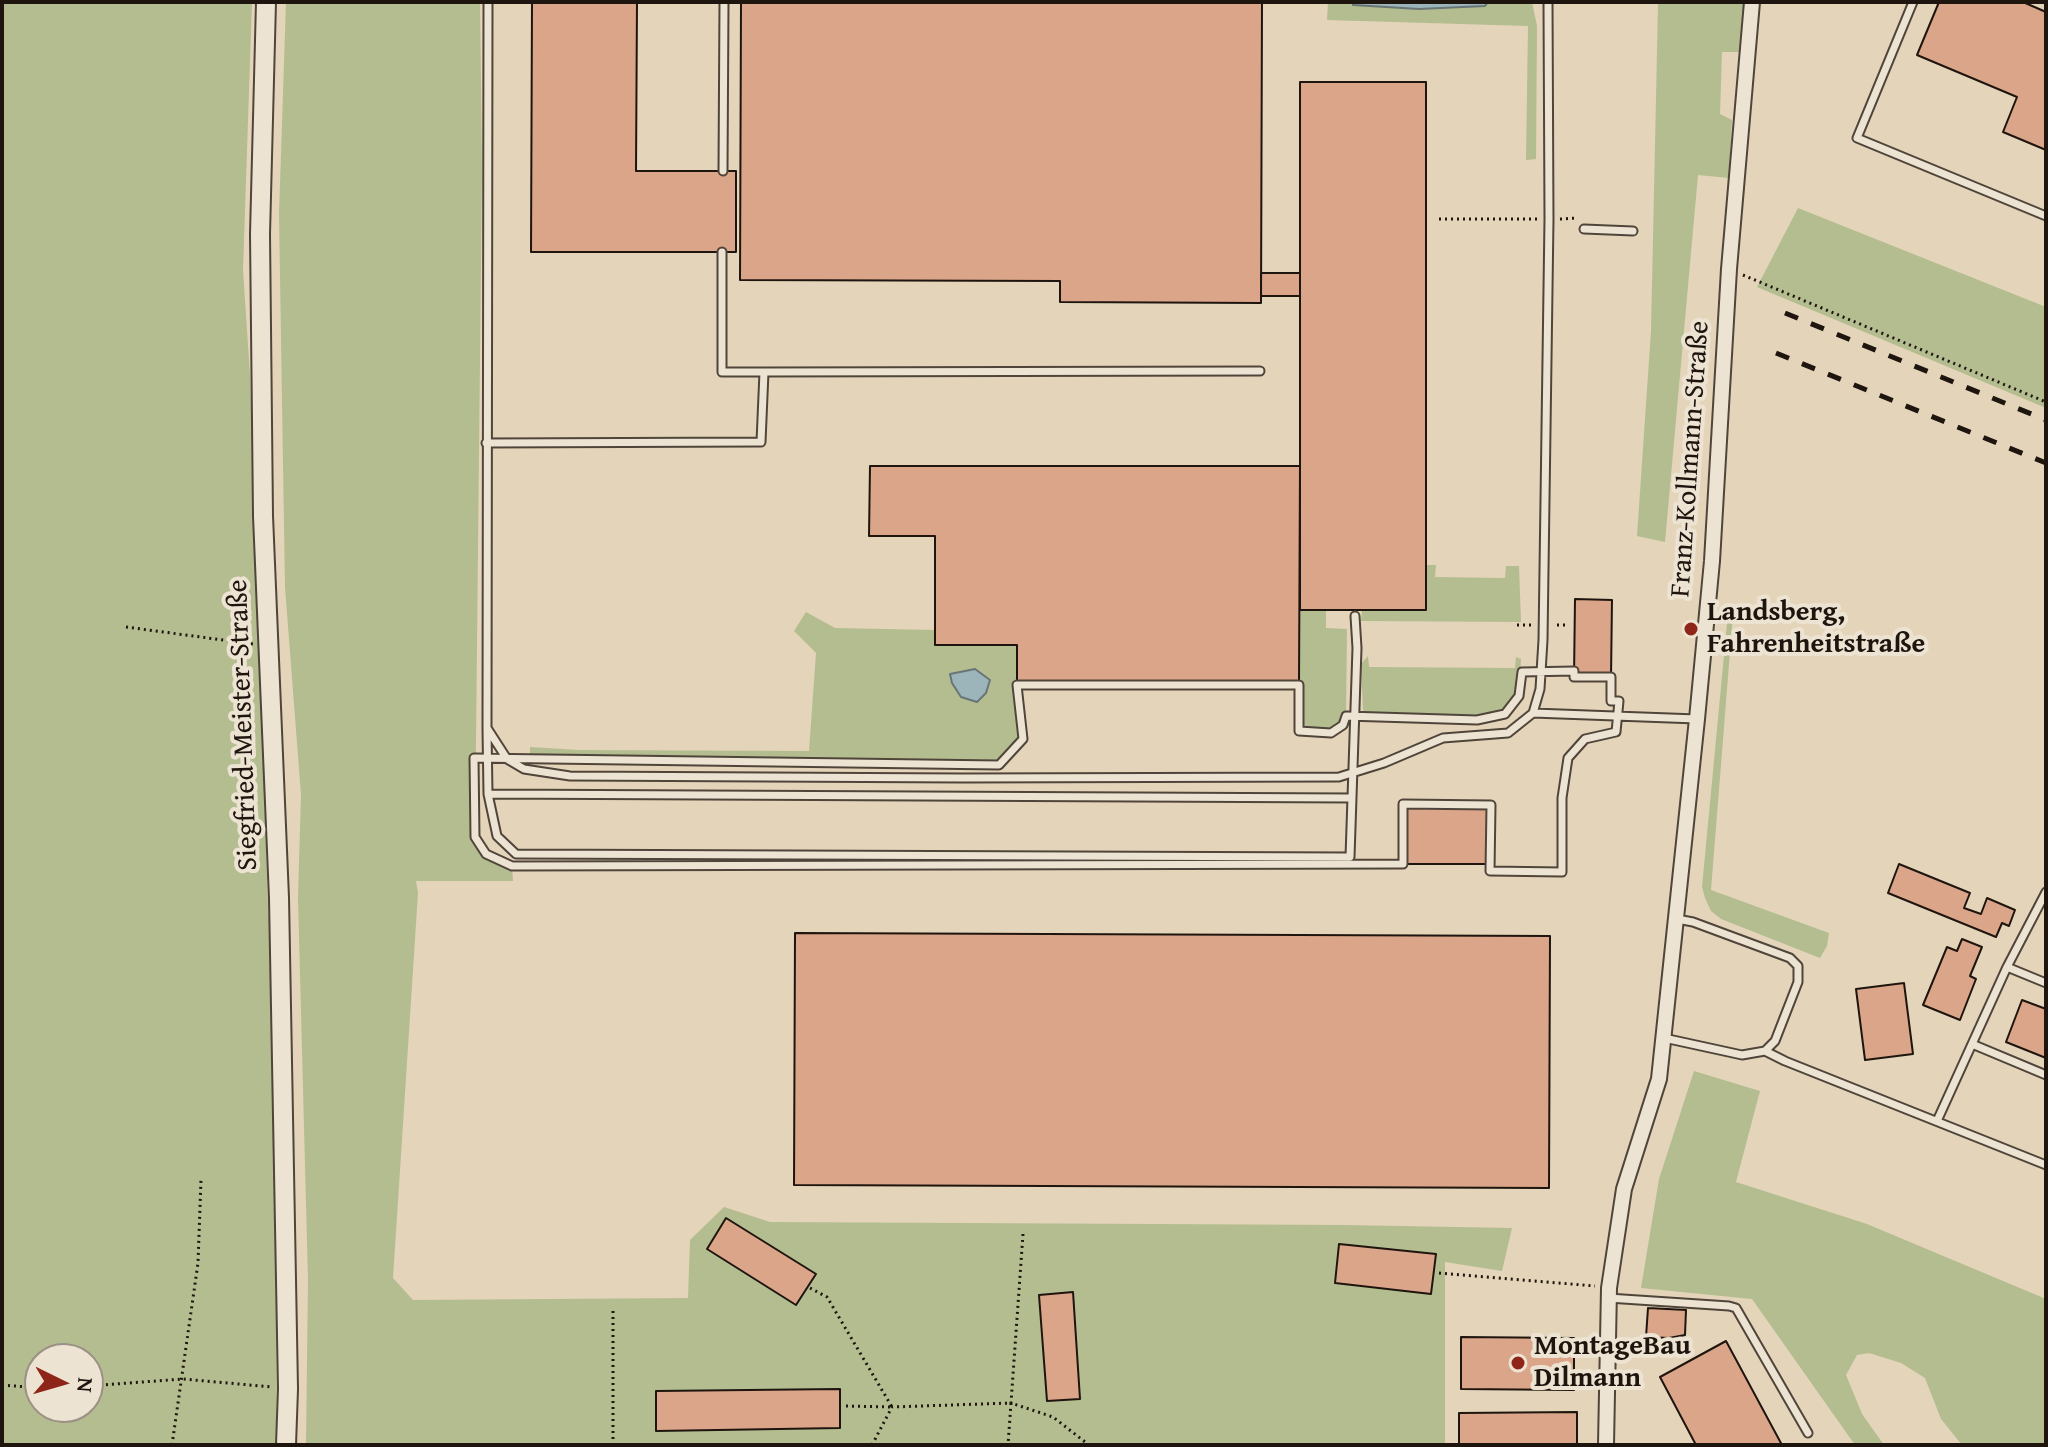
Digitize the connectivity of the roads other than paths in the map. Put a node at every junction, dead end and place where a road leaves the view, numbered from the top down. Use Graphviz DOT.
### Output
graph roads {
  1 [pos="266,2"];
  2 [pos="488,2"];
  3 [pos="724,2"];
  4 [pos="1548,2"];
  5 [pos="1752,2"];
  6 [pos="1913,2"];
  7 [pos="723,171"];
  8 [pos="2046,216"];
  9 [pos="1584,229"];
  10 [pos="1633,231"];
  11 [pos="722,252"];
  12 [pos="1260,371"];
  13 [pos="764,372"];
  14 [pos="486,443"];
  15 [pos="1355,616"];
  16 [pos="1541,672"];
  17 [pos="1533,713"];
  18 [pos="1618,715"];
  19 [pos="1354,716"];
  20 [pos="1697,719"];
  21 [pos="487,728"];
  22 [pos="488,758"];
  23 [pos="507,759"];
  24 [pos="1352,773"];
  25 [pos="488,794"];
  26 [pos="1352,798"];
  27 [pos="2046,892"];
  28 [pos="1675,919"];
  29 [pos="2007,967"];
  30 [pos="2046,983"];
  31 [pos="1664,1038"];
  32 [pos="1972,1044"];
  33 [pos="1765,1051"];
  34 [pos="2046,1075"];
  35 [pos="1937,1121"];
  36 [pos="2046,1165"];
  37 [pos="1608,1293"];
  38 [pos="1808,1433"];
  39 [pos="286,1445"];
  40 [pos="1606,1445"];
  1 -- 39 [label="street, Siegfried-Meister-Straße"];
  2 -- 14 [label="lane"];
  3 -- 7 [label="lane"];
  4 -- 16 [label="lane"];
  5 -- 20 [label="street, Franz-Kollmann-Straße"];
  6 -- 8 [label="lane"];
  9 -- 10 [label="lane"];
  11 -- 13 [label="lane"];
  12 -- 13 [label="lane"];
  13 -- 14 [label="lane"];
  14 -- 21 [label="lane"];
  15 -- 19 [label="lane"];
  16 -- 17 [label="lane"];
  16 -- 18 [label="lane"];
  16 -- 19 [label="lane"];
  17 -- 18 [label="lane"];
  17 -- 24 [label="lane"];
  18 -- 20 [label="lane"];
  18 -- 22 [label="lane"];
  19 -- 23 [label="lane"];
  19 -- 24 [label="lane"];
  20 -- 28 [label="street, Franz-Kollmann-Straße"];
  21 -- 22 [label="lane"];
  21 -- 23 [label="lane"];
  22 -- 23 [label="lane"];
  22 -- 25 [label="lane"];
  23 -- 24 [label="lane"];
  24 -- 26 [label="lane"];
  25 -- 26 [label="lane"];
  25 -- 26 [label="lane"];
  27 -- 29 [label="lane"];
  28 -- 31 [label="street, Franz-Kollmann-Straße"];
  28 -- 33 [label="lane"];
  29 -- 30 [label="lane"];
  29 -- 32 [label="lane"];
  31 -- 33 [label="lane"];
  31 -- 37 [label="street, Franz-Kollmann-Straße"];
  32 -- 34 [label="lane"];
  32 -- 35 [label="lane"];
  33 -- 35 [label="lane"];
  35 -- 36 [label="lane"];
  37 -- 38 [label="lane"];
  37 -- 40 [label="street, Franz-Kollmann-Straße"];
}
